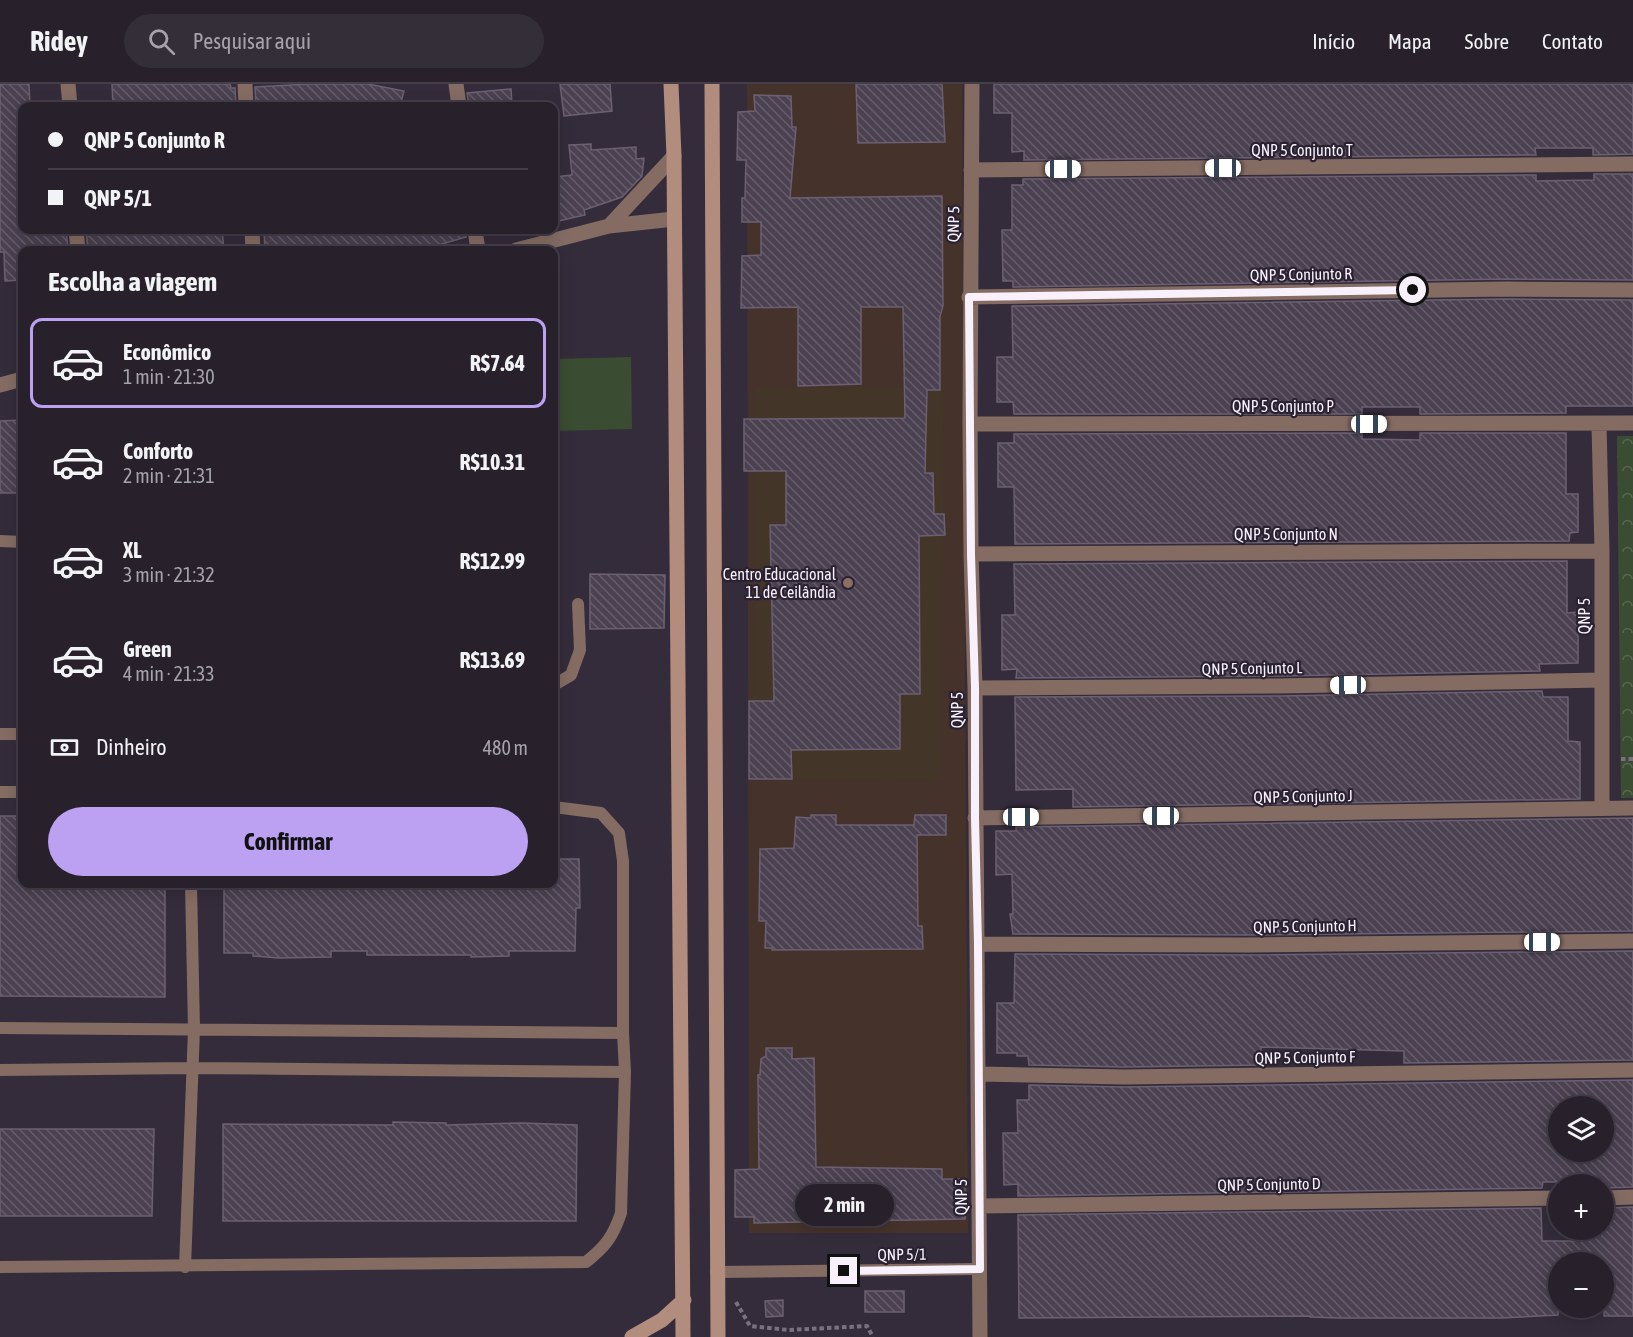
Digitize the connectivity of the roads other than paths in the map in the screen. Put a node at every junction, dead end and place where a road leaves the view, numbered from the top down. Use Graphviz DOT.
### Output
graph roads {
  1 [pos="68,84"];
  2 [pos="245,84"];
  3 [pos="456,84"];
  4 [pos="671,84"];
  5 [pos="712,84"];
  6 [pos="972,84"];
  7 [pos="70,102"];
  8 [pos="246,102"];
  9 [pos="458,102"];
  10 [pos="674,156"];
  11 [pos="1633,164"];
  12 [pos="971,170"];
  13 [pos="674,219"];
  14 [pos="609,226"];
  15 [pos="532,246"];
  16 [pos="1633,290"];
  17 [pos="969,297"];
  18 [pos="18,380"];
  19 [pos="0,385"];
  20 [pos="1633,423"];
  21 [pos="970,424"];
  22 [pos="1599,424"];
  23 [pos="0,541"];
  24 [pos="18,542"];
  25 [pos="1602,551"];
  26 [pos="971,554"];
  27 [pos="578,604"];
  28 [pos="1602,680"];
  29 [pos="558,683"];
  30 [pos="975,688"];
  31 [pos="0,734"];
  32 [pos="18,734"];
  33 [pos="0,792"];
  34 [pos="18,792"];
  35 [pos="558,808"];
  36 [pos="1602,808"];
  37 [pos="1633,808"];
  38 [pos="975,818"];
  39 [pos="191,888"];
  40 [pos="1633,941"];
  41 [pos="978,944"];
  42 [pos="0,1028"];
  43 [pos="194,1029"];
  44 [pos="623,1033"];
  45 [pos="193,1068"];
  46 [pos="0,1070"];
  47 [pos="1633,1070"];
  48 [pos="625,1072"];
  49 [pos="978,1074"];
  50 [pos="1614,1197"];
  51 [pos="1633,1197"];
  52 [pos="1548,1198"];
  53 [pos="979,1206"];
  54 [pos="0,1267"];
  55 [pos="185,1267"];
  56 [pos="980,1269"];
  57 [pos="724,1272"];
  58 [pos="684,1300"];
  59 [pos="632,1337"];
  60 [pos="683,1337"];
  61 [pos="718,1337"];
  62 [pos="980,1337"];
  1 -- 7 [label="street"];
  2 -- 8 [label="street"];
  3 -- 9 [label="street"];
  4 -- 10 [label="main road"];
  5 -- 57 [label="main road"];
  6 -- 12 [label="street, QNP 5"];
  10 -- 13 [label="main road"];
  10 -- 14 [label="street"];
  11 -- 12 [label="street, QNP 5 Conjunto T"];
  12 -- 17 [label="street, QNP 5"];
  13 -- 14 [label="street"];
  13 -- 58 [label="main road"];
  14 -- 15 [label="street"];
  16 -- 17 [label="street, QNP 5 Conjunto R"];
  17 -- 21 [label="street, QNP 5"];
  18 -- 19 [label="street"];
  20 -- 22 [label="street, QNP 5 Conjunto P"];
  21 -- 22 [label="street, QNP 5 Conjunto P"];
  21 -- 26 [label="street, QNP 5"];
  22 -- 25 [label="street, QNP 5"];
  23 -- 24 [label="lane"];
  25 -- 26 [label="street, QNP 5 Conjunto N"];
  25 -- 28 [label="street, QNP 5"];
  26 -- 30 [label="street, QNP 5"];
  27 -- 29 [label="lane"];
  28 -- 30 [label="street, QNP 5 Conjunto L"];
  28 -- 36 [label="street, QNP 5"];
  30 -- 38 [label="street, QNP 5"];
  31 -- 32 [label="lane"];
  33 -- 34 [label="lane"];
  35 -- 44 [label="lane"];
  36 -- 37 [label="street, QNP 5 Conjunto J"];
  36 -- 38 [label="street, QNP 5 Conjunto J"];
  38 -- 41 [label="street, QNP 5"];
  39 -- 43 [label="lane"];
  40 -- 41 [label="street, QNP 5 Conjunto H"];
  41 -- 49 [label="street, QNP 5"];
  42 -- 43 [label="lane"];
  43 -- 44 [label="lane"];
  43 -- 45 [label="lane"];
  44 -- 48 [label="lane"];
  45 -- 46 [label="lane"];
  45 -- 48 [label="lane"];
  45 -- 55 [label="lane"];
  47 -- 49 [label="street, QNP 5 Conjunto F"];
  48 -- 55 [label="lane"];
  49 -- 53 [label="street, QNP 5"];
  50 -- 51 [label="street"];
  52 -- 53 [label="street, QNP 5 Conjunto D"];
  53 -- 56 [label="street, QNP 5"];
  54 -- 55 [label="lane"];
  56 -- 57 [label="lane, QNP 5/1"];
  56 -- 62 [label="street, QNP 5"];
  57 -- 61 [label="main road"];
  58 -- 59 [label="main road"];
  58 -- 60 [label="main road"];
}
